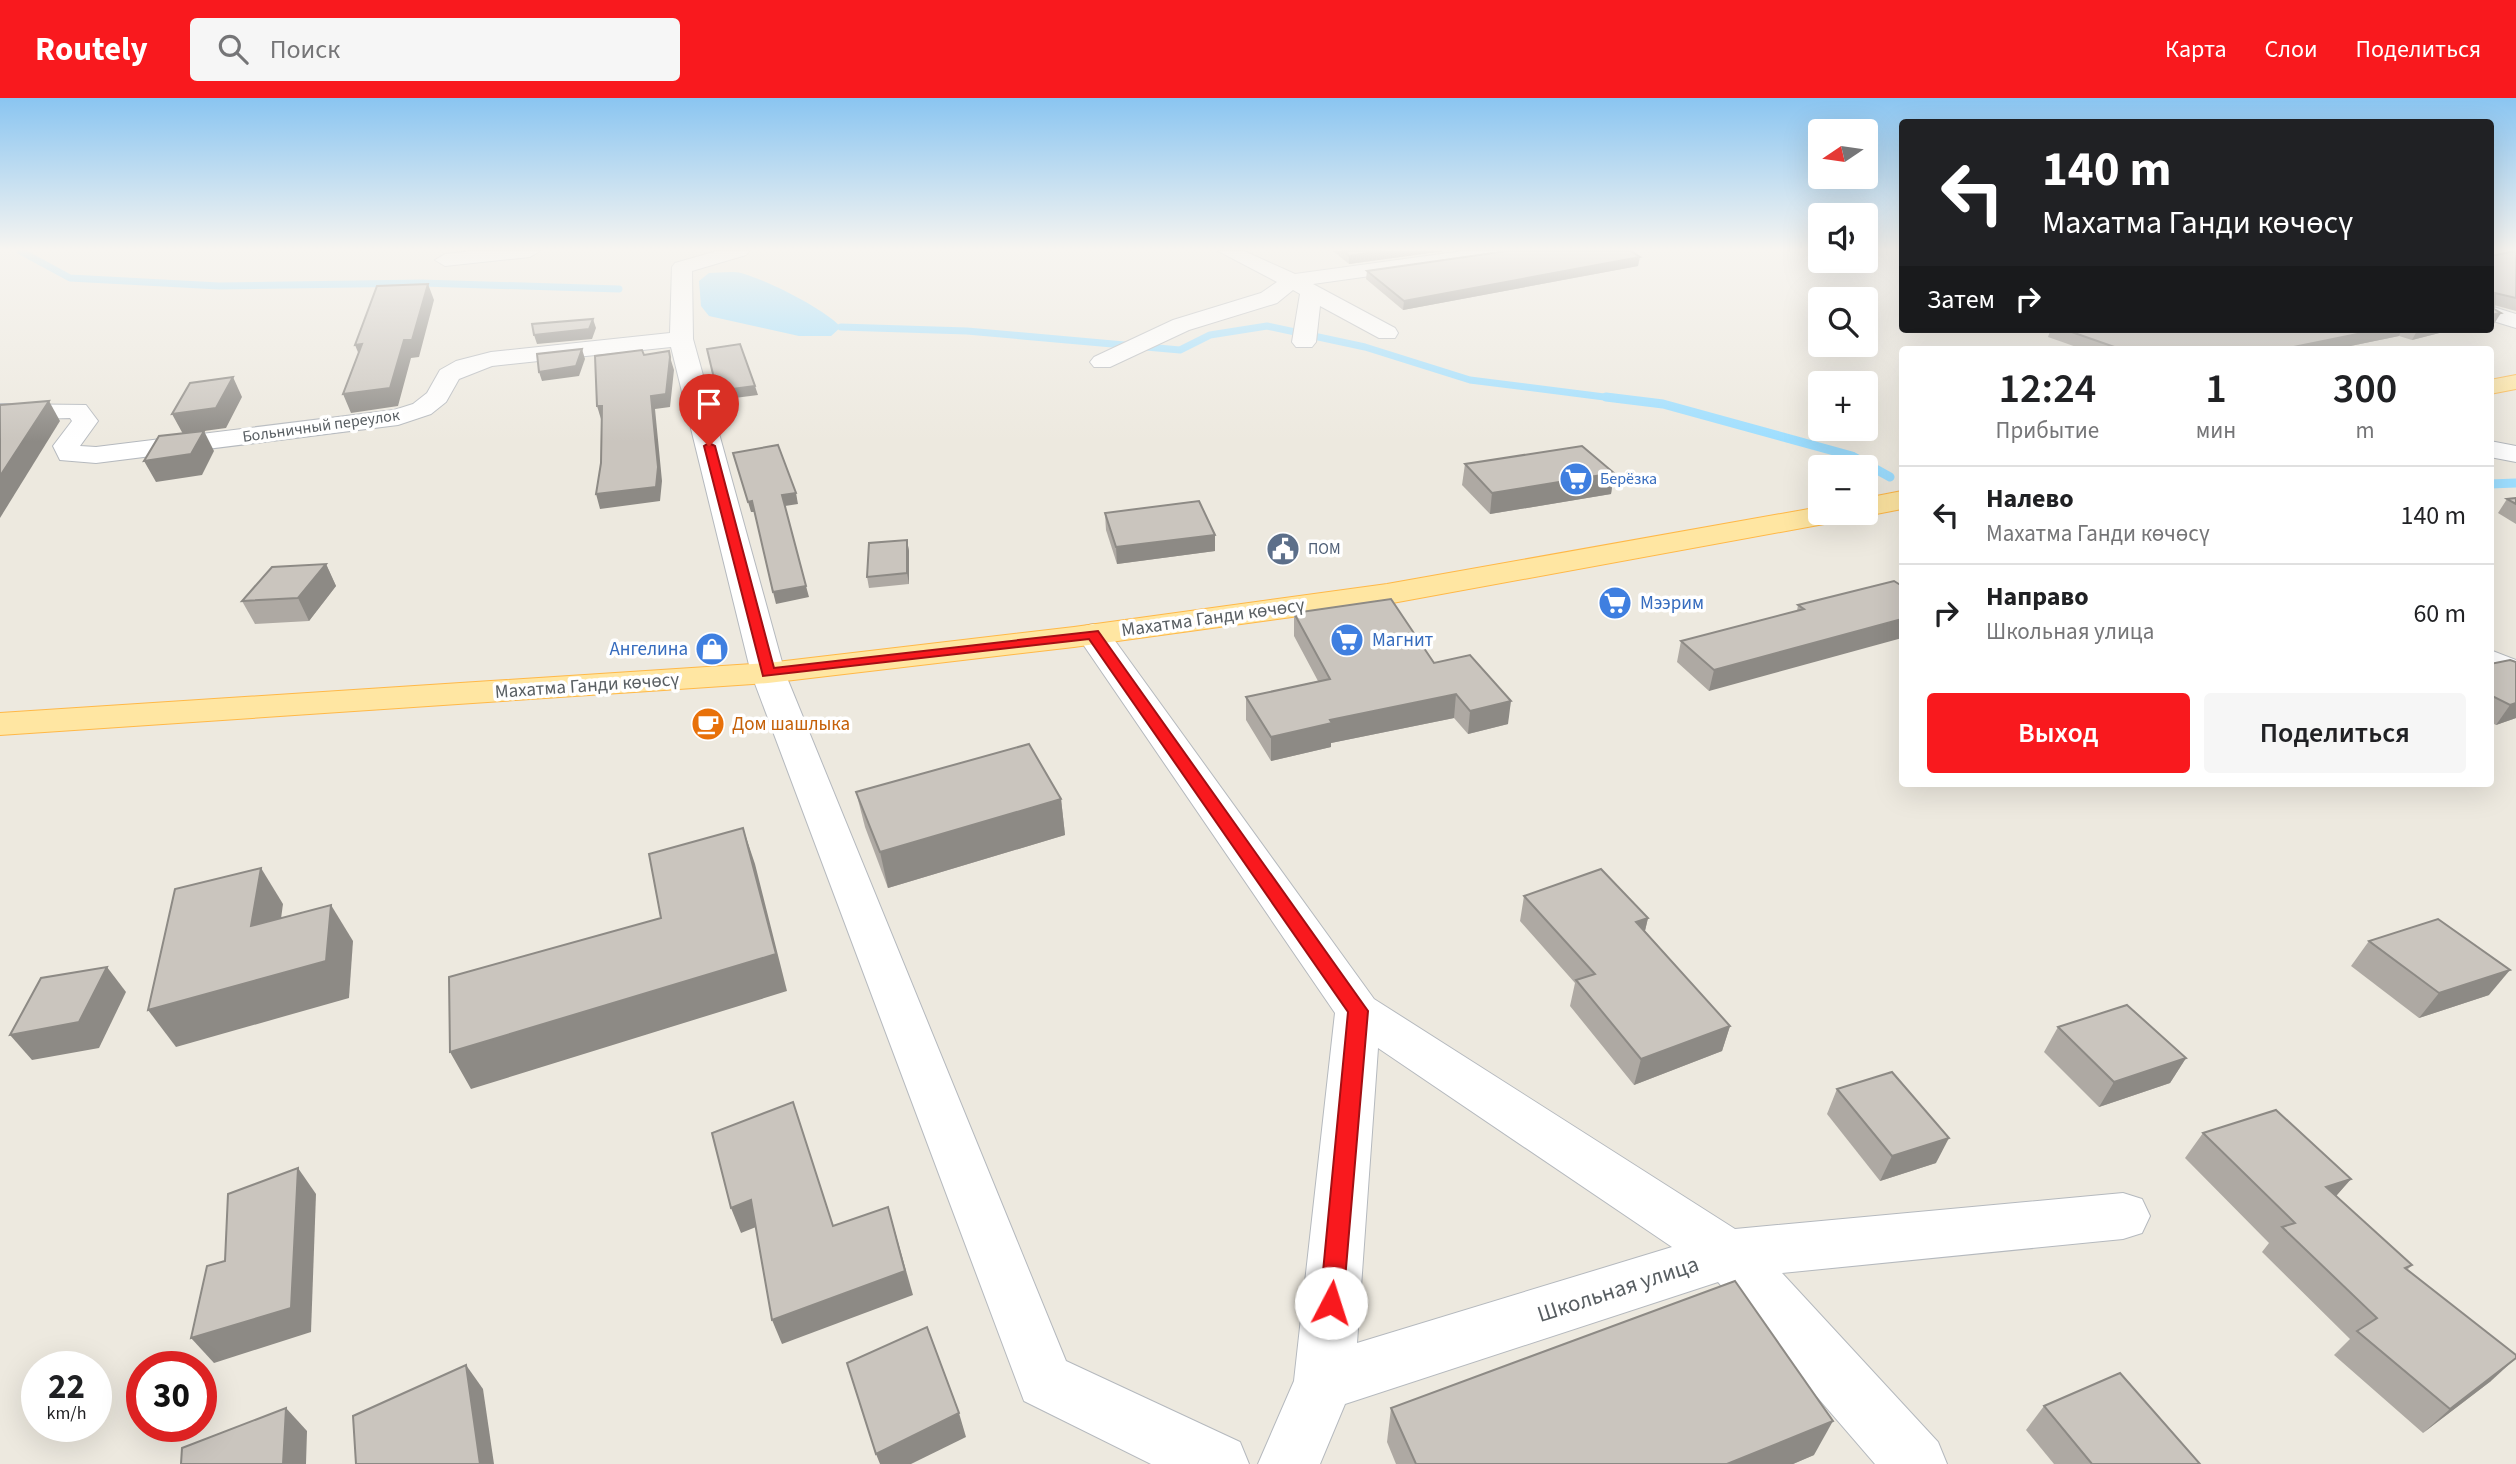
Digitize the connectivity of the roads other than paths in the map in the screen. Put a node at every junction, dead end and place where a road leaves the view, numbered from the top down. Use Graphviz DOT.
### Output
graph roads {
  1 [pos="681,315"];
  2 [pos="1214,315"];
  3 [pos="1303,315"];
  4 [pos="1354,315"];
  5 [pos="2496,315"];
  6 [pos="2516,321"];
  7 [pos="1387,333"];
  8 [pos="681,339"];
  9 [pos="1304,342"];
  10 [pos="1102,362"];
  11 [pos="2516,382"];
  12 [pos="2494,386"];
  13 [pos="0,412"];
  14 [pos="2494,450"];
  15 [pos="2516,454"];
  16 [pos="1899,501"];
  17 [pos="1878,505"];
  18 [pos="1808,518"];
  19 [pos="1093,634"];
  20 [pos="2494,662"];
  21 [pos="768,673"];
  22 [pos="2516,674"];
  23 [pos="0,724"];
  24 [pos="1358,1011"];
  25 [pos="2123,1216"];
  26 [pos="1728,1254"];
  27 [pos="1324,1382"];
  28 [pos="1218,1464"];
  29 [pos="1289,1464"];
  30 [pos="1916,1464"];
  1 -- 8 [label="street"];
  2 -- 10 [label="street"];
  3 -- 9 [label="street"];
  4 -- 7 [label="street"];
  5 -- 6 [label="street"];
  8 -- 13 [label="street, Больничный переулок"];
  8 -- 21 [label="street"];
  11 -- 12 [label="main road"];
  14 -- 15 [label="street"];
  16 -- 17 [label="main road"];
  18 -- 19 [label="main road, Махатма Ганди көчөсү"];
  19 -- 21 [label="main road, Махатма Ганди көчөсү"];
  19 -- 24 [label="street"];
  20 -- 22 [label="street"];
  21 -- 23 [label="main road, Махатма Ганди көчөсү"];
  21 -- 28 [label="street"];
  24 -- 26 [label="street"];
  24 -- 27 [label="street"];
  25 -- 26 [label="street, Школьная улица"];
  26 -- 27 [label="street, Школьная улица"];
  26 -- 30 [label="street"];
  27 -- 29 [label="street"];
}
